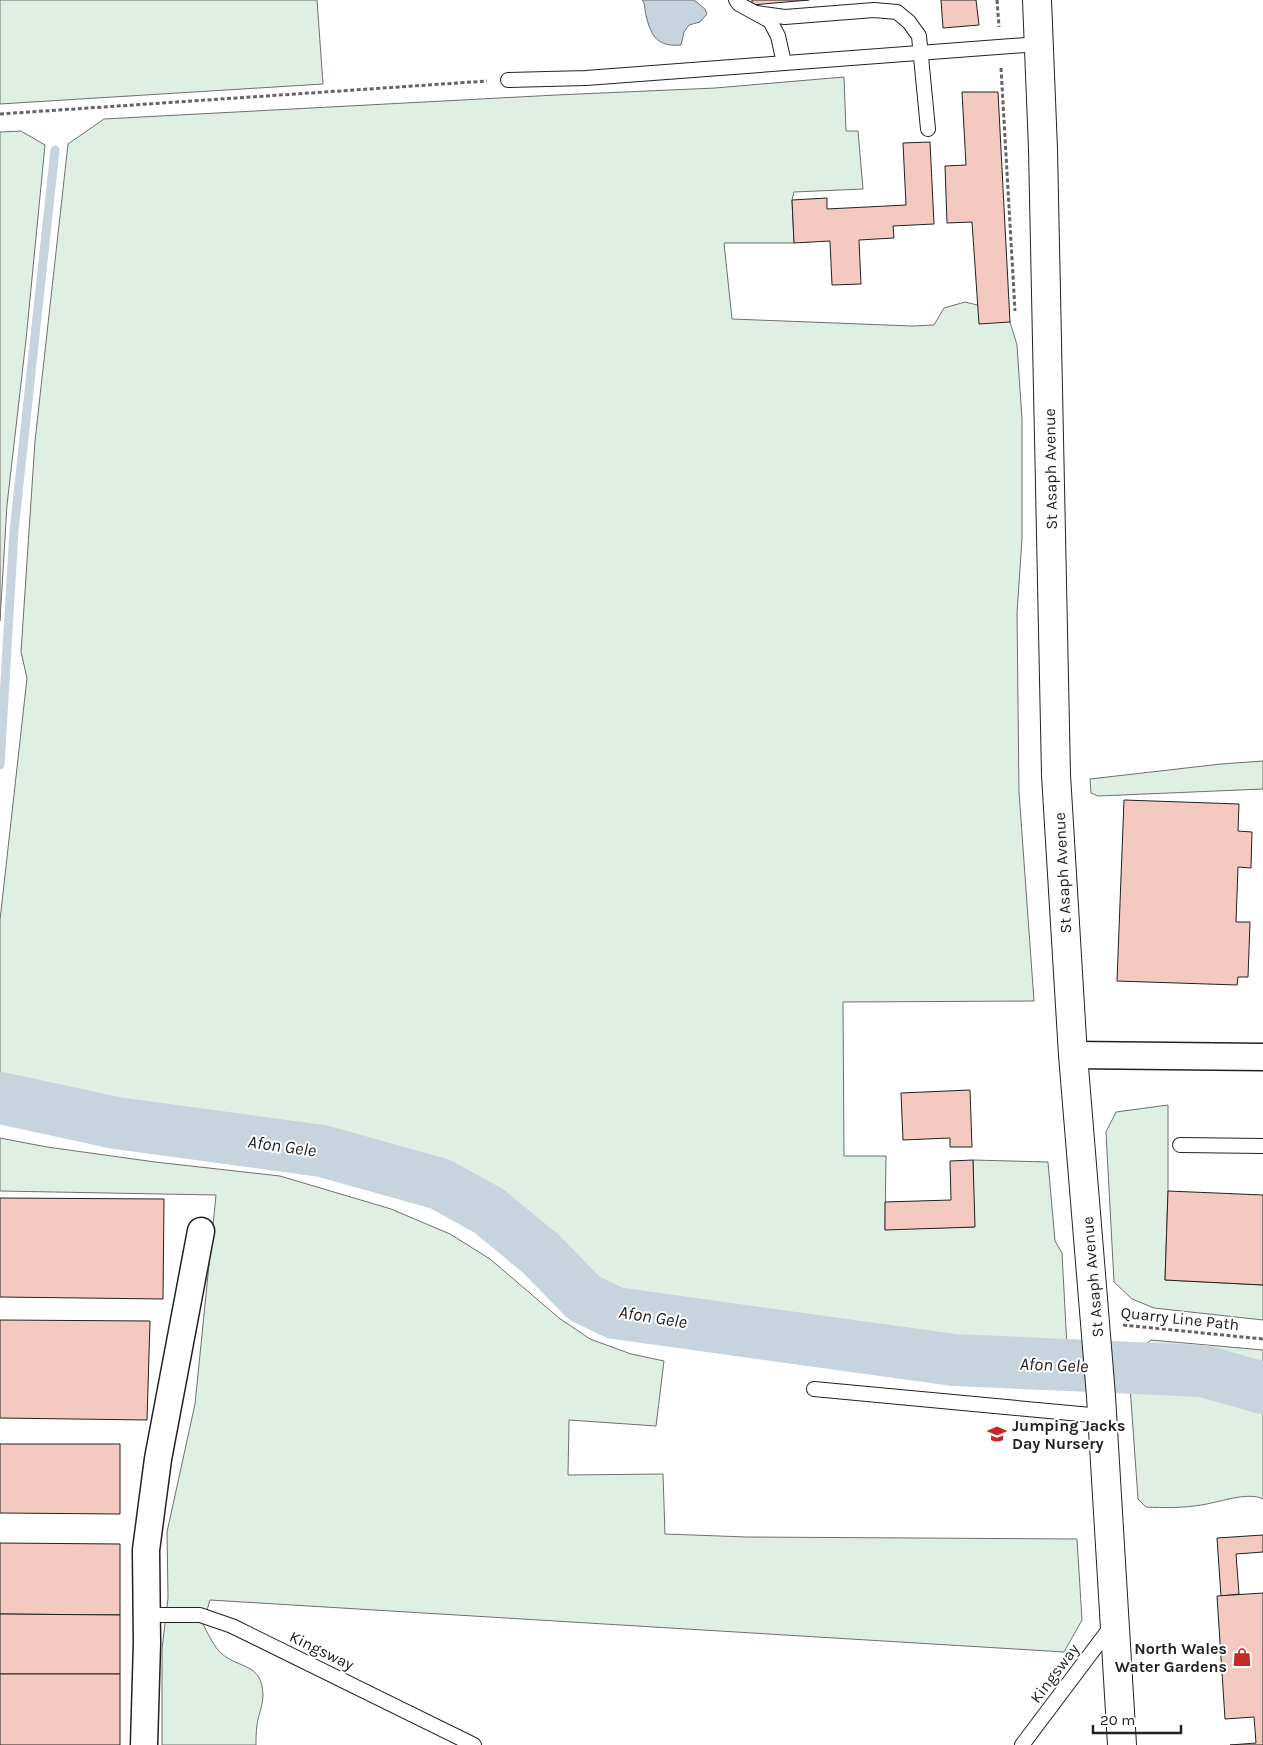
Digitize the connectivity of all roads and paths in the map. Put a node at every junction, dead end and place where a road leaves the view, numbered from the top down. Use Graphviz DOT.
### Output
graph roads {
  1 [pos="736,0"];
  2 [pos="1037,0"];
  3 [pos="756,13"];
  4 [pos="1039,44"];
  5 [pos="921,53"];
  6 [pos="784,63"];
  7 [pos="508,80"];
  8 [pos="0,114"];
  9 [pos="928,130"];
  10 [pos="1073,1054"];
  11 [pos="1263,1057"];
  12 [pos="1180,1145"];
  13 [pos="1263,1146"];
  14 [pos="201,1231"];
  15 [pos="1095,1322"];
  16 [pos="1263,1340"];
  17 [pos="814,1389"];
  18 [pos="1102,1406"];
  19 [pos="147,1614"];
  20 [pos="1115,1621"];
  21 [pos="144,1745"];
  22 [pos="474,1745"];
  23 [pos="1022,1745"];
  24 [pos="1122,1745"];
  1 -- 3 [label="lane"];
  2 -- 4 [label="street, St Asaph Avenue"];
  3 -- 5 [label="lane"];
  3 -- 6 [label="lane"];
  4 -- 5 [label="lane"];
  4 -- 10 [label="street, St Asaph Avenue"];
  5 -- 6 [label="lane"];
  5 -- 9 [label="lane"];
  6 -- 7 [label="lane"];
  7 -- 8 [label="path"];
  10 -- 11 [label="street"];
  10 -- 15 [label="street, St Asaph Avenue"];
  12 -- 13 [label="lane"];
  14 -- 19 [label="street"];
  15 -- 16 [label="path, Quarry Line Path"];
  15 -- 18 [label="street, St Asaph Avenue"];
  17 -- 18 [label="lane"];
  18 -- 20 [label="street, St Asaph Avenue"];
  19 -- 21 [label="street"];
  19 -- 22 [label="lane, Kingsway"];
  20 -- 23 [label="lane, Kingsway"];
  20 -- 24 [label="street, St Asaph Avenue"];
}
